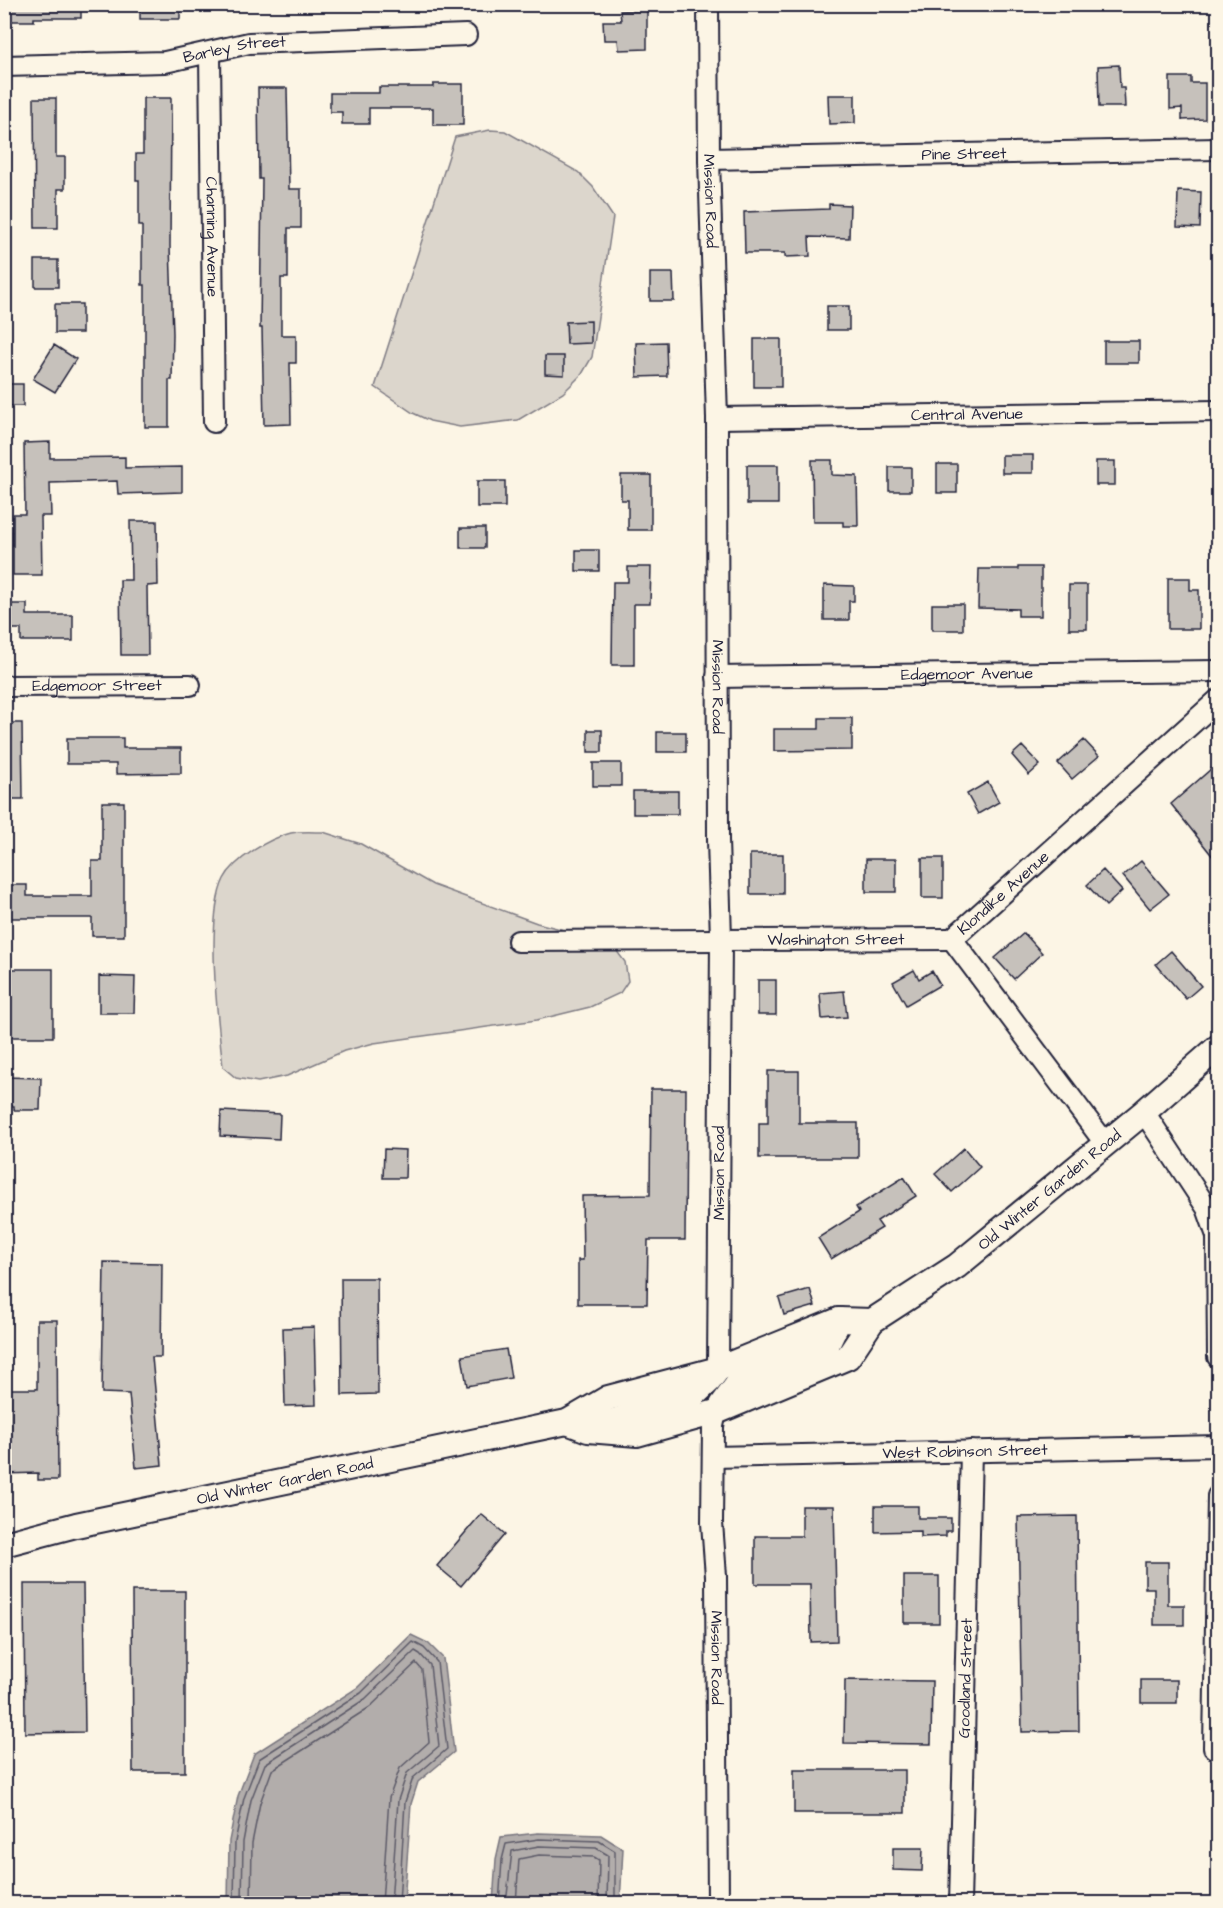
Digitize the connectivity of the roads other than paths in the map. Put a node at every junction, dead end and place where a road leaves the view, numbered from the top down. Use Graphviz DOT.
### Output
graph roads {
  1 [pos="708,5"];
  2 [pos="466,35"];
  3 [pos="210,53"];
  4 [pos="4,66"];
  5 [pos="1218,148"];
  6 [pos="709,159"];
  7 [pos="1218,411"];
  8 [pos="717,418"];
  9 [pos="213,422"];
  10 [pos="1218,671"];
  11 [pos="717,677"];
  12 [pos="190,685"];
  13 [pos="4,686"];
  14 [pos="1218,700"];
  15 [pos="721,939"];
  16 [pos="952,939"];
  17 [pos="518,941"];
  18 [pos="1218,1047"];
  19 [pos="1144,1112"];
  20 [pos="1105,1143"];
  21 [pos="839,1320"];
  22 [pos="872,1322"];
  23 [pos="1218,1357"];
  24 [pos="718,1369"];
  25 [pos="716,1412"];
  26 [pos="578,1426"];
  27 [pos="1218,1446"];
  28 [pos="971,1450"];
  29 [pos="713,1456"];
  30 [pos="1218,1496"];
  31 [pos="4,1544"];
  32 [pos="1214,1748"];
  33 [pos="718,1904"];
  34 [pos="960,1904"];
  1 -- 6 [label="street, Mission Road"];
  2 -- 3 [label="street, Barley Street"];
  3 -- 4 [label="street, Barley Street"];
  3 -- 9 [label="street, Channing Avenue"];
  5 -- 6 [label="street, Pine Street"];
  6 -- 8 [label="street, Mission Road"];
  7 -- 8 [label="street, Central Avenue"];
  8 -- 11 [label="street, Mission Road"];
  10 -- 11 [label="street, Edgemoor Avenue"];
  11 -- 15 [label="street, Mission Road"];
  12 -- 13 [label="street, Edgemoor Street"];
  14 -- 16 [label="street, Klondike Avenue"];
  15 -- 16 [label="street, Washington Street"];
  15 -- 17 [label="street, Washington Street"];
  15 -- 24 [label="street, Mission Road"];
  16 -- 20 [label="street, Klondike Avenue"];
  18 -- 19 [label="main road, Old Winter Garden Road"];
  19 -- 20 [label="main road, Old Winter Garden Road"];
  19 -- 23 [label="street"];
  20 -- 22 [label="main road, Old Winter Garden Road"];
  21 -- 22 [label="main road, Old Winter Garden Road"];
  21 -- 24 [label="main road, Old Winter Garden Road"];
  21 -- 25 [label="main road"];
  22 -- 25 [label="main road, Old Winter Garden Road"];
  24 -- 26 [label="main road, Old Winter Garden Road"];
  25 -- 26 [label="main road, Old Winter Garden Road"];
  25 -- 29 [label="street, Mission Road"];
  26 -- 31 [label="main road, Old Winter Garden Road"];
  27 -- 28 [label="street, West Robinson Street"];
  28 -- 29 [label="street, West Robinson Street"];
  28 -- 34 [label="street, Goodland Street"];
  29 -- 33 [label="street, Mission Road"];
  30 -- 32 [label="street"];
}
